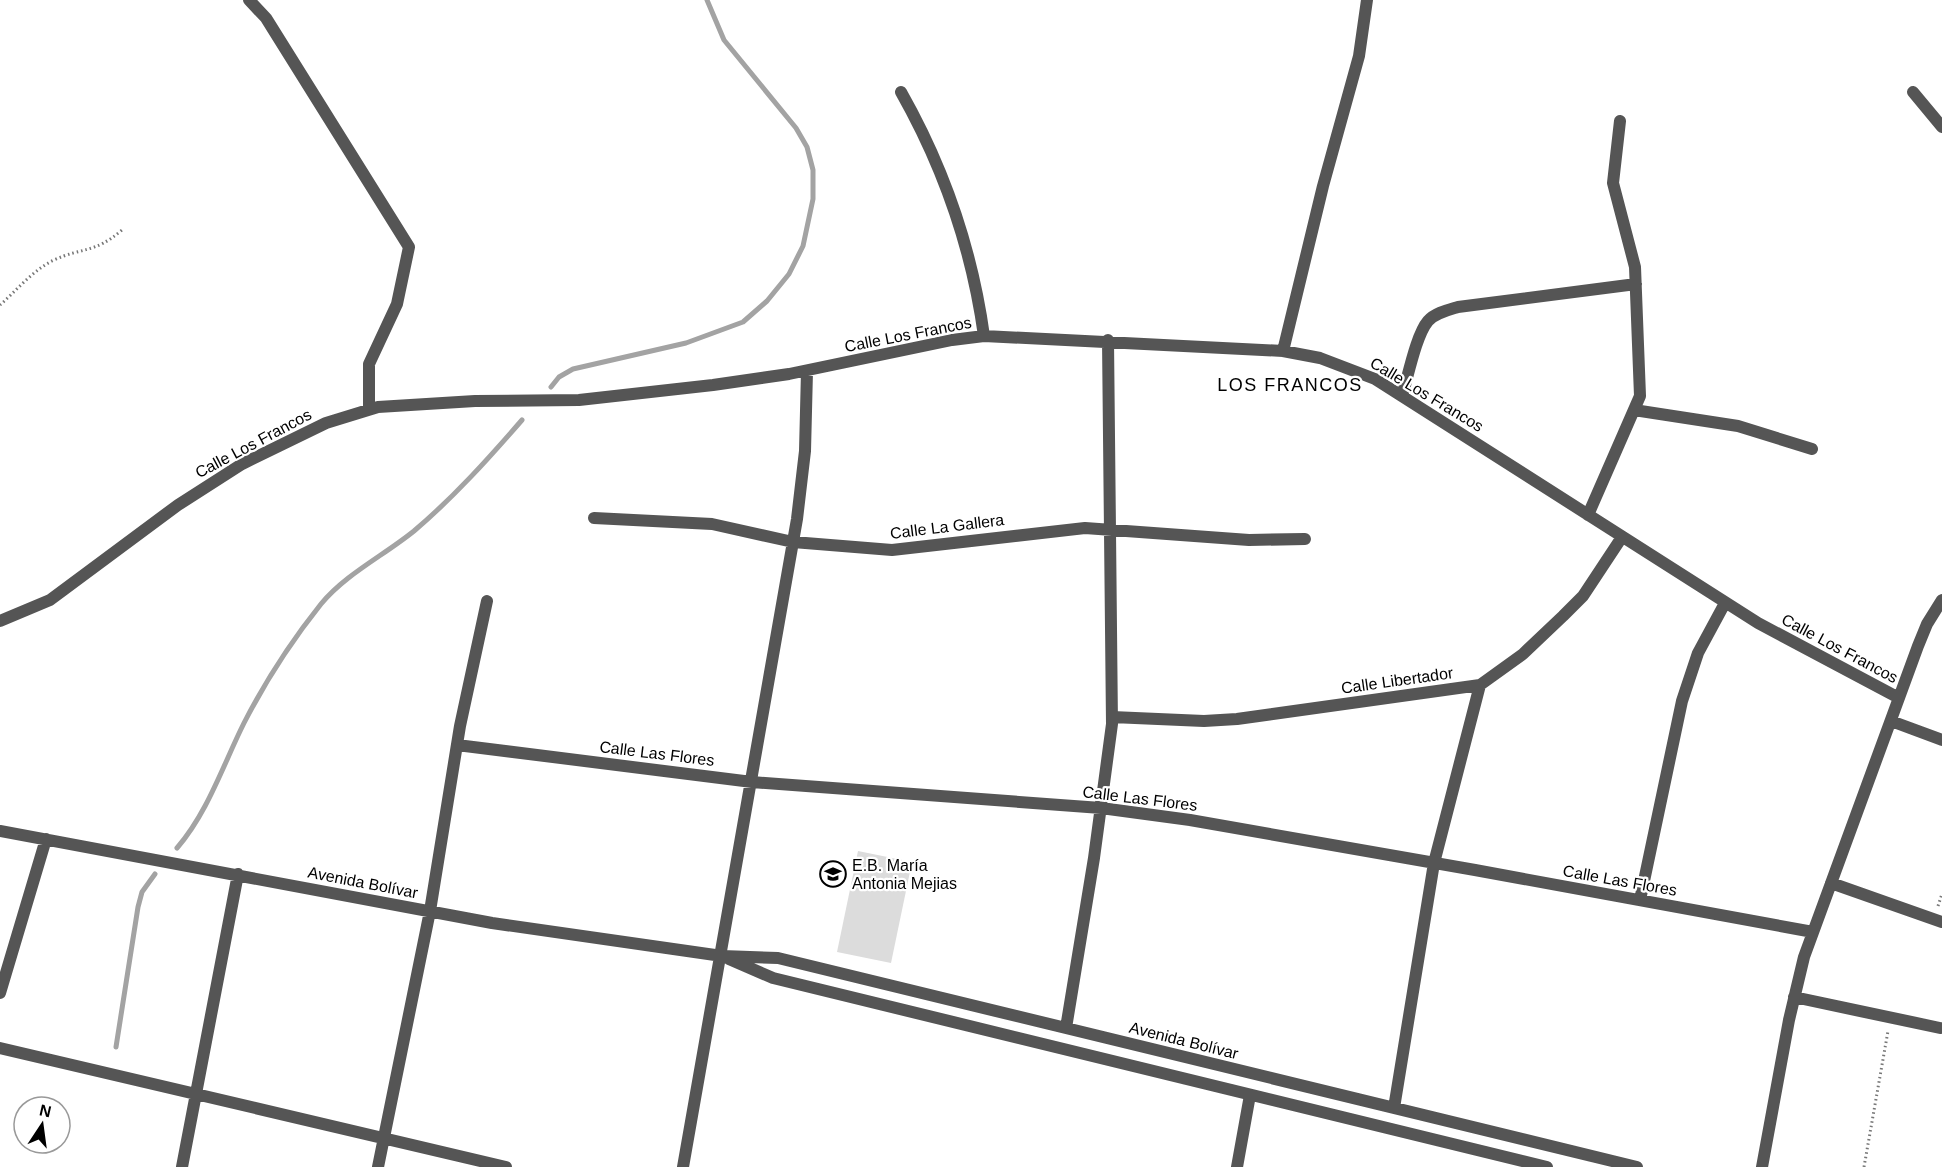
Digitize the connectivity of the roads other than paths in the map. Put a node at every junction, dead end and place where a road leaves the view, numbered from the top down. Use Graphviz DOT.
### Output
graph roads {
  1 [pos="249,0"];
  2 [pos="1367,0"];
  3 [pos="901,92"];
  4 [pos="1913,92"];
  5 [pos="1620,122"];
  6 [pos="1942,127"];
  7 [pos="1636,284"];
  8 [pos="984,336"];
  9 [pos="1108,340"];
  10 [pos="1283,351"];
  11 [pos="807,370"];
  12 [pos="1402,396"];
  13 [pos="369,409"];
  14 [pos="1634,410"];
  15 [pos="1812,449"];
  16 [pos="1588,515"];
  17 [pos="594,518"];
  18 [pos="1110,528"];
  19 [pos="1622,537"];
  20 [pos="1305,539"];
  21 [pos="793,542"];
  22 [pos="1942,600"];
  23 [pos="487,601"];
  24 [pos="1725,603"];
  25 [pos="0,621"];
  26 [pos="1480,685"];
  27 [pos="1899,698"];
  28 [pos="1112,717"];
  29 [pos="1891,721"];
  30 [pos="1942,740"];
  31 [pos="457,745"];
  32 [pos="752,782"];
  33 [pos="1101,808"];
  34 [pos="0,831"];
  35 [pos="46,839"];
  36 [pos="1434,863"];
  37 [pos="238,874"];
  38 [pos="1831,883"];
  39 [pos="1640,900"];
  40 [pos="430,911"];
  41 [pos="1942,922"];
  42 [pos="1814,932"];
  43 [pos="722,956"];
  44 [pos="0,993"];
  45 [pos="1794,997"];
  46 [pos="1066,1028"];
  47 [pos="1940,1028"];
  48 [pos="0,1048"];
  49 [pos="196,1093"];
  50 [pos="1250,1095"];
  51 [pos="1394,1108"];
  52 [pos="384,1138"];
  53 [pos="182,1167"];
  54 [pos="378,1167"];
  55 [pos="506,1167"];
  56 [pos="683,1167"];
  57 [pos="1237,1167"];
  58 [pos="1547,1167"];
  59 [pos="1637,1167"];
  60 [pos="1762,1167"];
  1 -- 13 [label="street"];
  2 -- 10 [label="street"];
  3 -- 8 [label="street"];
  4 -- 6 [label="street"];
  5 -- 7 [label="street"];
  7 -- 12 [label="street"];
  7 -- 14 [label="street"];
  8 -- 9 [label="street, Calle Los Francos"];
  8 -- 11 [label="street, Calle Los Francos"];
  9 -- 10 [label="street, Calle Los Francos"];
  9 -- 18 [label="street"];
  10 -- 12 [label="street, Calle Los Francos"];
  11 -- 13 [label="street, Calle Los Francos"];
  11 -- 21 [label="street"];
  12 -- 16 [label="street, Calle Los Francos"];
  13 -- 25 [label="street, Calle Los Francos"];
  14 -- 15 [label="street"];
  14 -- 16 [label="street"];
  16 -- 19 [label="street, Calle Los Francos"];
  17 -- 21 [label="street, Calle La Gallera"];
  18 -- 20 [label="street, Calle La Gallera"];
  18 -- 21 [label="street, Calle La Gallera"];
  18 -- 28 [label="street"];
  19 -- 24 [label="street, Calle Los Francos"];
  19 -- 26 [label="street, Calle Libertador"];
  21 -- 32 [label="street"];
  22 -- 27 [label="street"];
  23 -- 31 [label="street"];
  24 -- 27 [label="street, Calle Los Francos"];
  24 -- 39 [label="street"];
  26 -- 28 [label="street, Calle Libertador"];
  26 -- 36 [label="street"];
  27 -- 29 [label="street"];
  28 -- 33 [label="street"];
  29 -- 30 [label="street"];
  29 -- 38 [label="street"];
  31 -- 32 [label="street, Calle Las Flores"];
  31 -- 40 [label="street"];
  32 -- 33 [label="street, Calle Las Flores"];
  32 -- 43 [label="street"];
  33 -- 36 [label="street, Calle Las Flores"];
  33 -- 46 [label="street"];
  34 -- 35 [label="street, Avenida Bolívar"];
  35 -- 37 [label="street, Avenida Bolívar"];
  35 -- 44 [label="street"];
  36 -- 39 [label="street, Calle Las Flores"];
  36 -- 51 [label="street"];
  37 -- 40 [label="street, Avenida Bolívar"];
  37 -- 49 [label="street"];
  38 -- 41 [label="street"];
  38 -- 42 [label="street"];
  39 -- 42 [label="street, Calle Las Flores"];
  40 -- 43 [label="street, Avenida Bolívar"];
  40 -- 52 [label="street"];
  42 -- 45 [label="street"];
  43 -- 46 [label="street, Avenida Bolívar"];
  43 -- 50 [label="street, Avenida Bolívar"];
  43 -- 56 [label="street"];
  45 -- 47 [label="street"];
  45 -- 60 [label="street"];
  46 -- 51 [label="street, Avenida Bolívar"];
  48 -- 49 [label="street"];
  49 -- 52 [label="street"];
  49 -- 53 [label="street"];
  50 -- 57 [label="street"];
  50 -- 58 [label="street, Avenida Bolívar"];
  51 -- 59 [label="street, Avenida Bolívar"];
  52 -- 54 [label="street"];
  52 -- 55 [label="street"];
}
